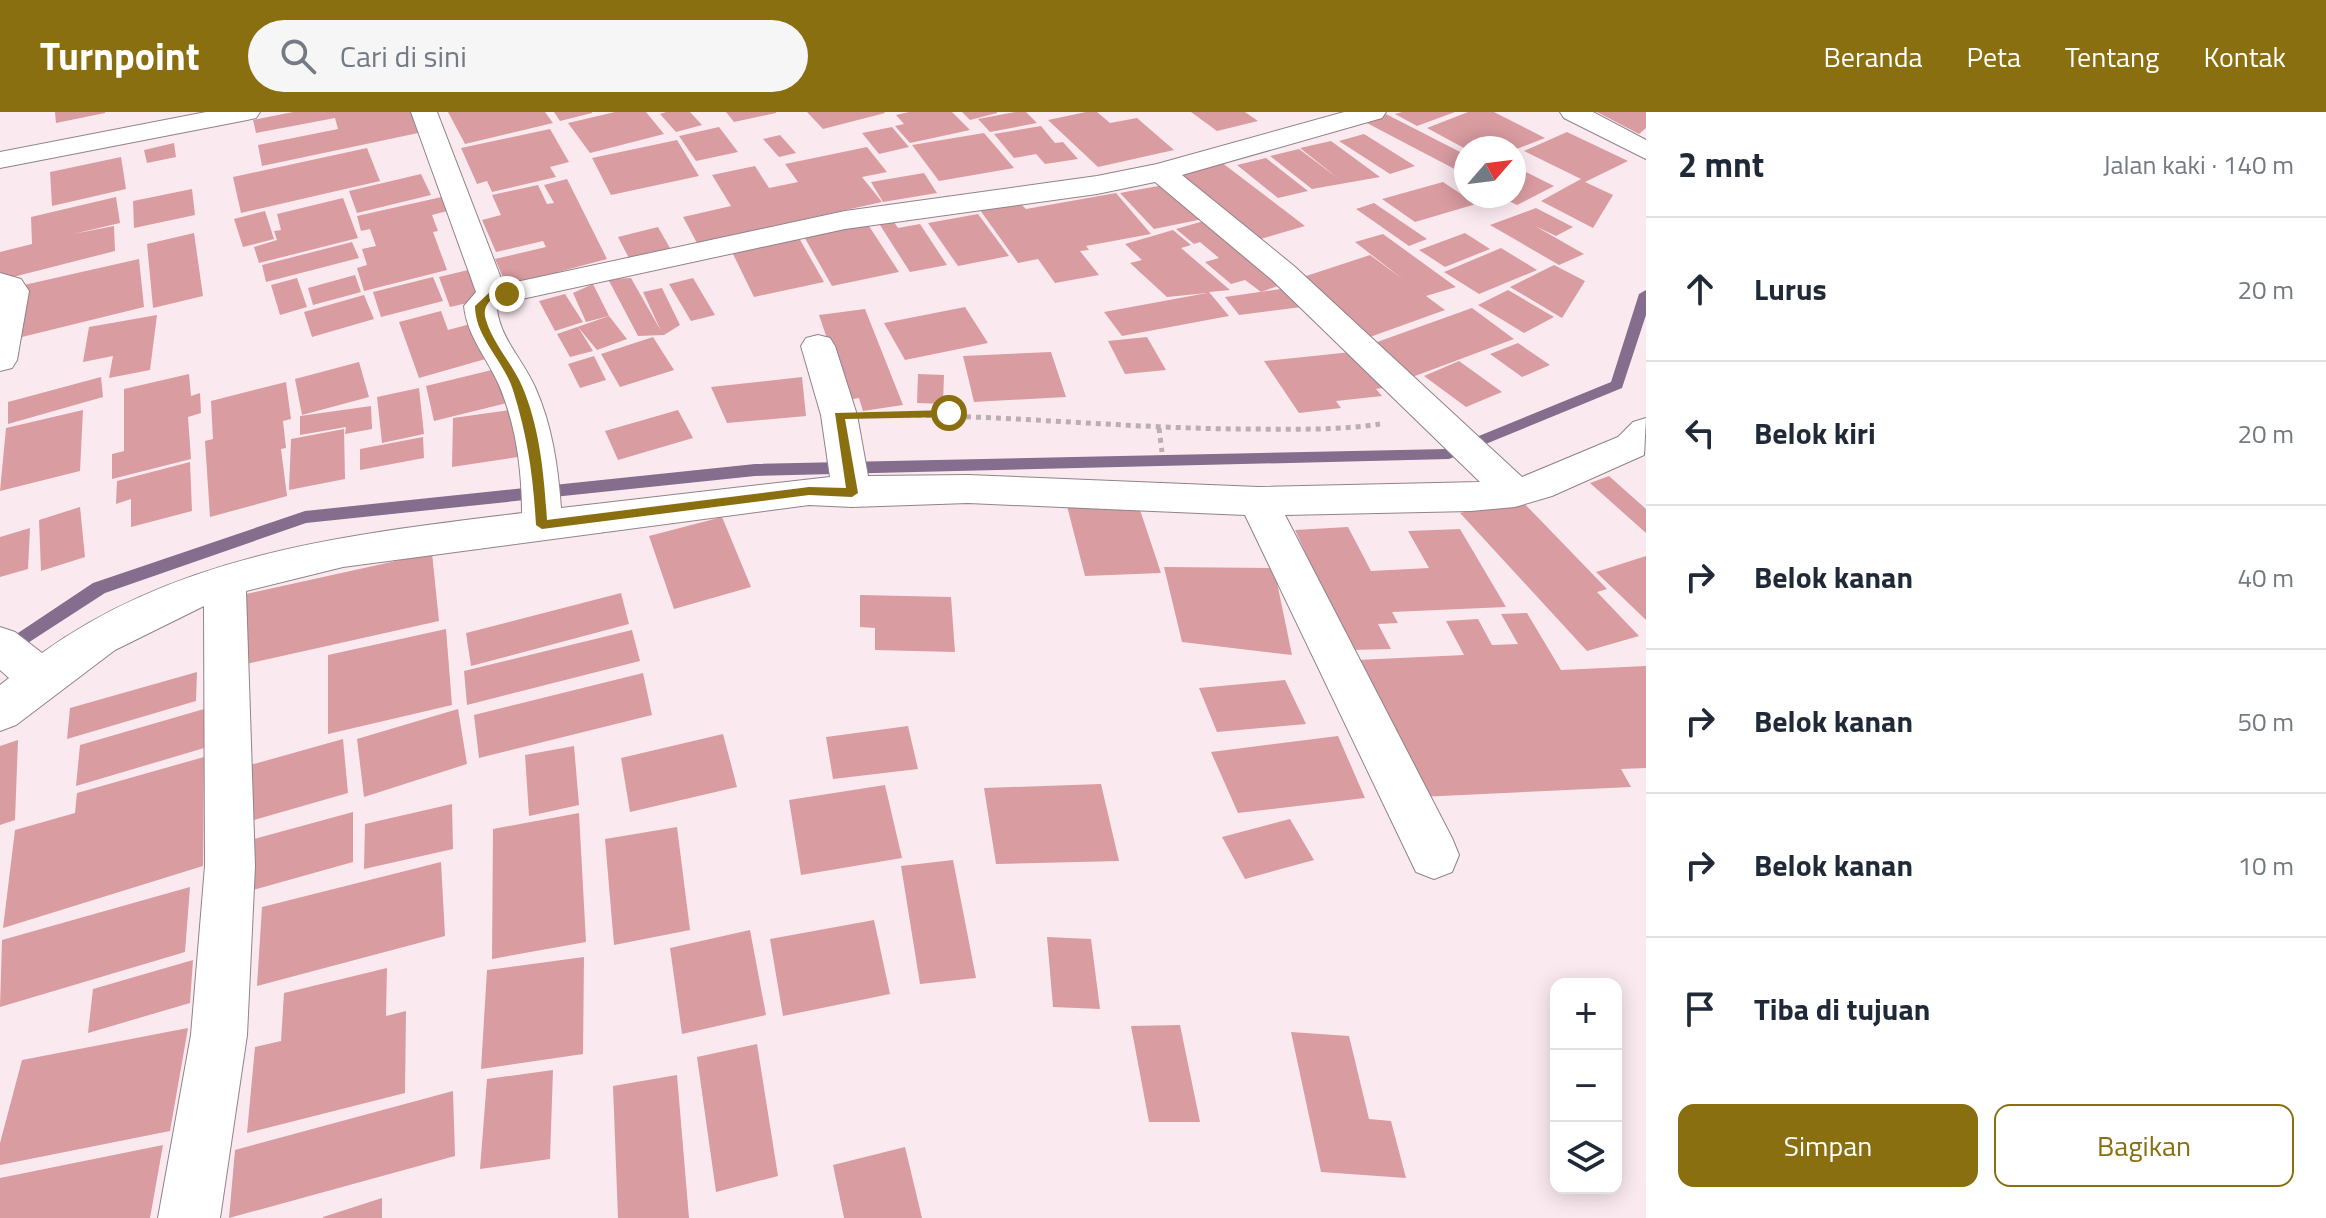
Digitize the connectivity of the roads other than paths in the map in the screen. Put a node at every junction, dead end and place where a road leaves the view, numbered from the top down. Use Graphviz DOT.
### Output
graph roads {
  1 [pos="247,112"];
  2 [pos="424,112"];
  3 [pos="1373,112"];
  4 [pos="1573,112"];
  5 [pos="1646,151"];
  6 [pos="0,160"];
  7 [pos="1161,172"];
  8 [pos="0,283"];
  9 [pos="496,292"];
  10 [pos="818,346"];
  11 [pos="0,360"];
  12 [pos="1646,431"];
  13 [pos="851,485"];
  14 [pos="1515,493"];
  15 [pos="1258,501"];
  16 [pos="542,515"];
  17 [pos="225,582"];
  18 [pos="0,645"];
  19 [pos="38,678"];
  20 [pos="0,711"];
  21 [pos="1434,855"];
  22 [pos="189,1218"];
  1 -- 6 [label="street"];
  2 -- 9 [label="street"];
  3 -- 7 [label="street"];
  4 -- 5 [label="street"];
  7 -- 9 [label="street"];
  7 -- 14 [label="street"];
  8 -- 11 [label="street"];
  9 -- 16 [label="street"];
  10 -- 13 [label="street"];
  12 -- 14 [label="street"];
  13 -- 15 [label="street"];
  13 -- 16 [label="street"];
  14 -- 15 [label="street"];
  15 -- 21 [label="street"];
  16 -- 17 [label="street"];
  17 -- 19 [label="street"];
  17 -- 22 [label="street"];
  18 -- 19 [label="street"];
  19 -- 20 [label="street"];
}
